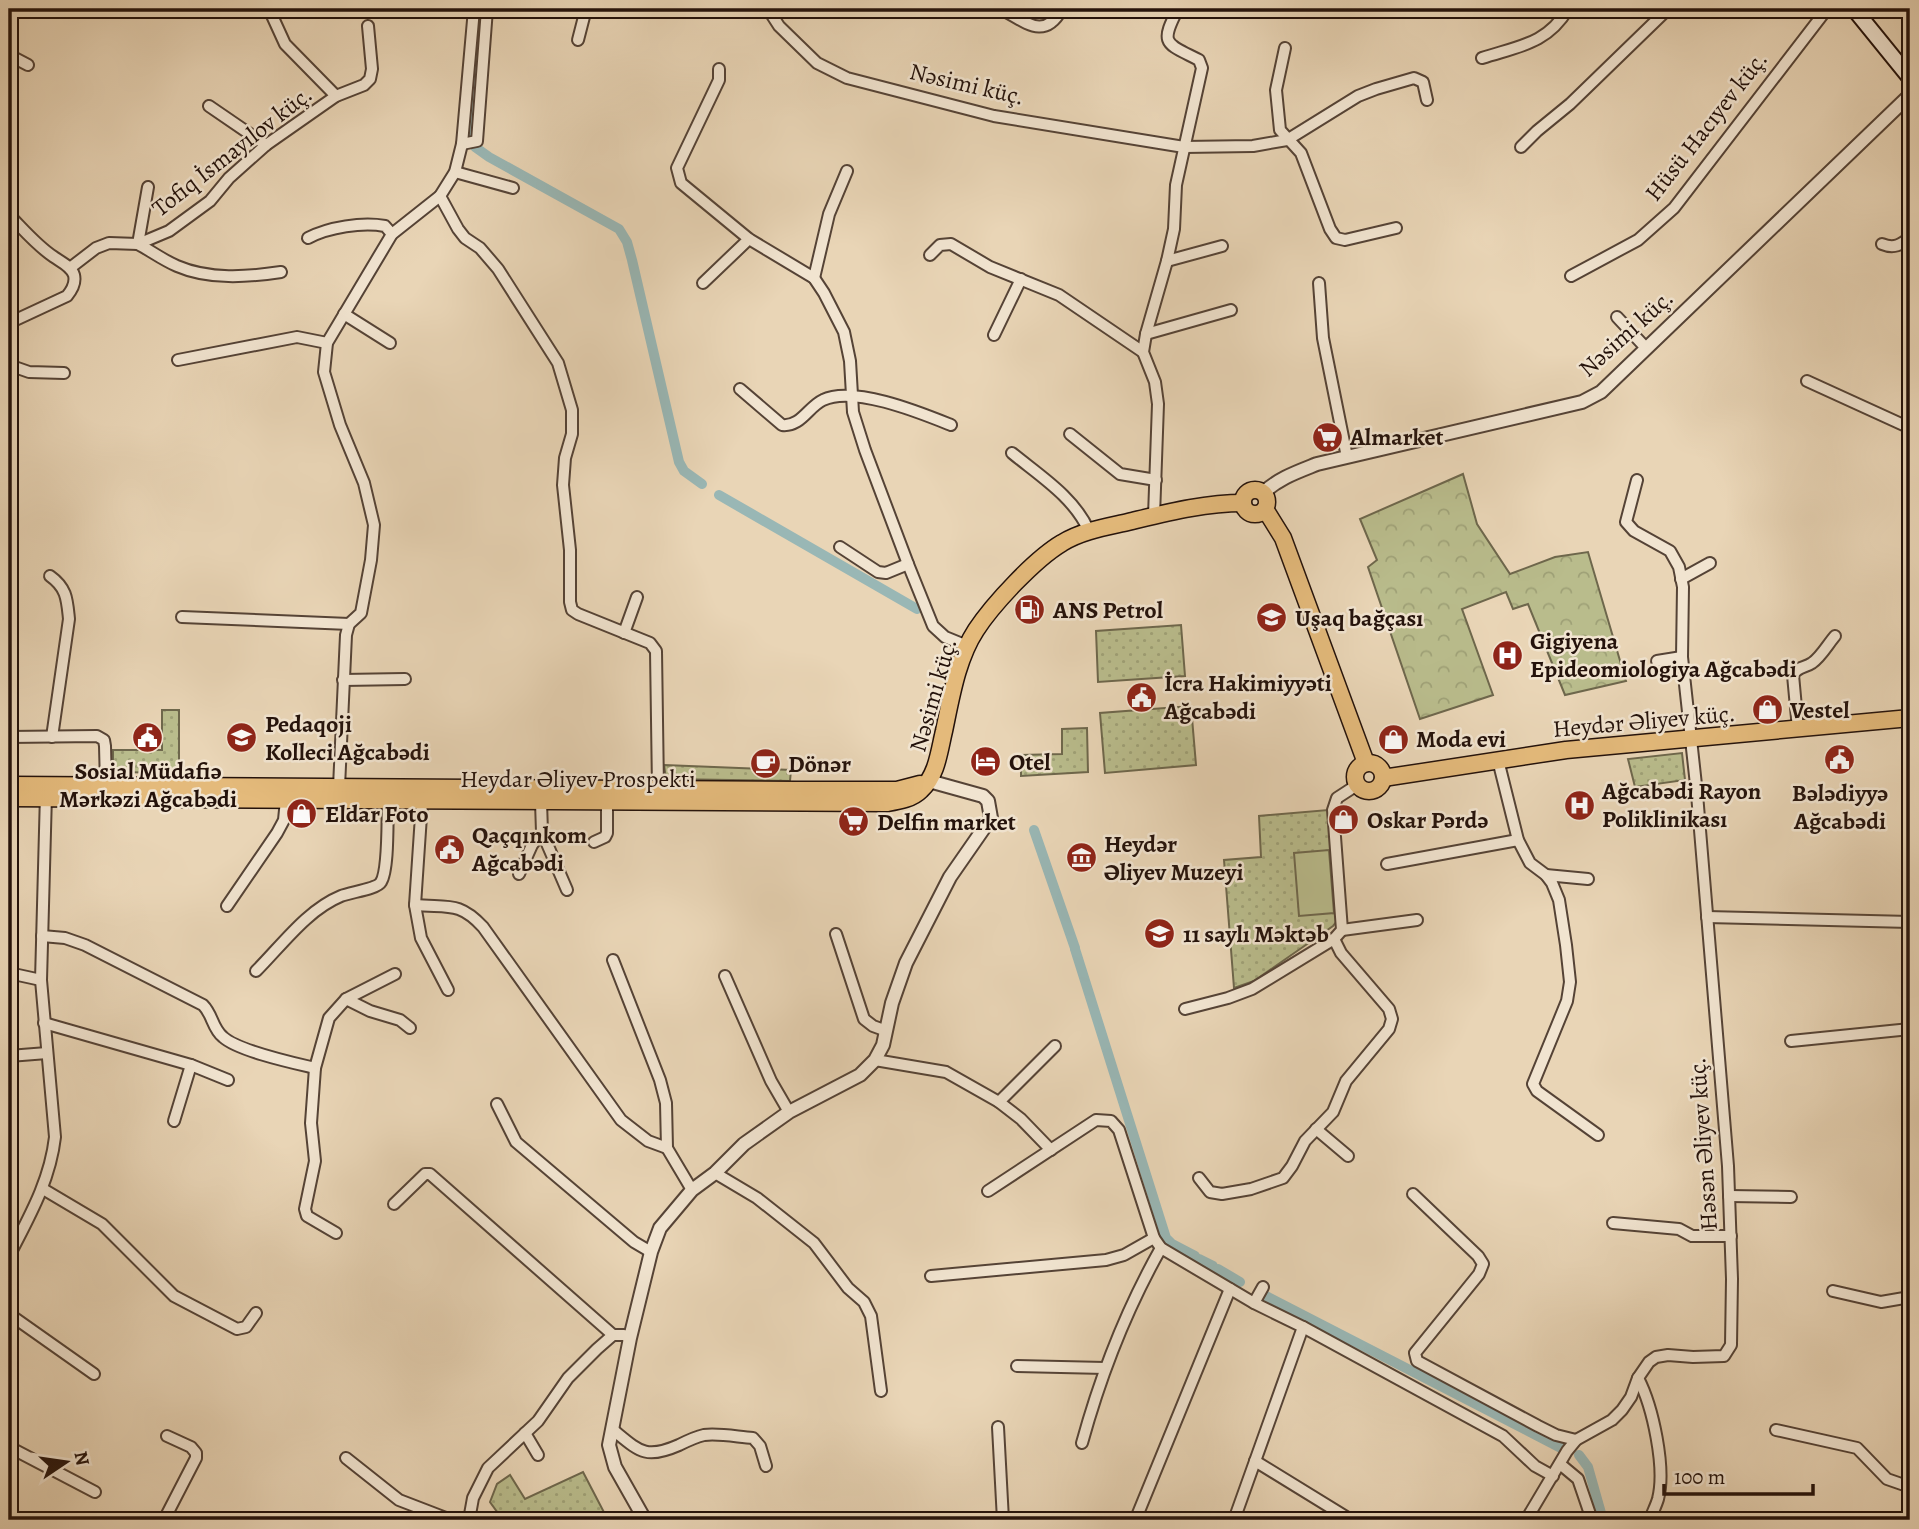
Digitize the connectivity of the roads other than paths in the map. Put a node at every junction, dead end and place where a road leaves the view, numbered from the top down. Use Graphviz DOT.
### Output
graph roads {
  1 [pos="269,9"];
  2 [pos="474,9"];
  3 [pos="487,9"];
  4 [pos="586,9"];
  5 [pos="768,9"];
  6 [pos="1001,9"];
  7 [pos="1062,9"];
  8 [pos="1178,9"];
  9 [pos="1568,9"];
  10 [pos="1668,9"];
  11 [pos="1827,9"];
  12 [pos="1854,9"];
  13 [pos="368,26"];
  14 [pos="578,40"];
  15 [pos="1285,48"];
  16 [pos="9,55"];
  17 [pos="1482,58"];
  18 [pos="28,65"];
  19 [pos="719,69"];
  20 [pos="1910,78"];
  21 [pos="1910,95"];
  22 [pos="336,96"];
  23 [pos="1427,100"];
  24 [pos="209,106"];
  25 [pos="1287,140"];
  26 [pos="462,144"];
  27 [pos="266,145"];
  28 [pos="1184,146"];
  29 [pos="1521,147"];
  30 [pos="847,171"];
  31 [pos="455,172"];
  32 [pos="148,187"];
  33 [pos="513,188"];
  34 [pos="440,196"];
  35 [pos="9,215"];
  36 [pos="1396,228"];
  37 [pos="392,234"];
  38 [pos="1910,237"];
  39 [pos="308,238"];
  40 [pos="749,239"];
  41 [pos="138,244"];
  42 [pos="1882,244"];
  43 [pos="1223,246"];
  44 [pos="929,255"];
  45 [pos="1167,261"];
  46 [pos="70,268"];
  47 [pos="281,272"];
  48 [pos="1571,276"];
  49 [pos="814,278"];
  50 [pos="1021,279"];
  51 [pos="703,283"];
  52 [pos="1319,283"];
  53 [pos="1231,310"];
  54 [pos="344,314"];
  55 [pos="1617,317"];
  56 [pos="9,323"];
  57 [pos="1146,334"];
  58 [pos="994,335"];
  59 [pos="327,343"];
  60 [pos="390,343"];
  61 [pos="1646,348"];
  62 [pos="1143,352"];
  63 [pos="178,360"];
  64 [pos="9,365"];
  65 [pos="64,373"];
  66 [pos="1807,381"];
  67 [pos="740,388"];
  68 [pos="850,396"];
  69 [pos="951,425"];
  70 [pos="1910,428"];
  71 [pos="1070,434"];
  72 [pos="1012,453"];
  73 [pos="1347,457"];
  74 [pos="1156,480"];
  75 [pos="1637,480"];
  76 [pos="1264,501"];
  77 [pos="1154,516"];
  78 [pos="1089,531"];
  79 [pos="840,547"];
  80 [pos="1710,563"];
  81 [pos="908,564"];
  82 [pos="50,576"];
  83 [pos="1682,579"];
  84 [pos="637,597"];
  85 [pos="182,617"];
  86 [pos="349,624"];
  87 [pos="624,633"];
  88 [pos="1835,636"];
  89 [pos="967,646"];
  90 [pos="1682,657"];
  91 [pos="1657,661"];
  92 [pos="405,679"];
  93 [pos="343,680"];
  94 [pos="1910,718"];
  95 [pos="1798,729"];
  96 [pos="9,737"];
  97 [pos="52,737"];
  98 [pos="1690,740"];
  99 [pos="1498,760"];
  100 [pos="1366,762"];
  101 [pos="1383,778"];
  102 [pos="929,781"];
  103 [pos="9,785"];
  104 [pos="106,785"];
  105 [pos="1356,785"];
  106 [pos="339,787"];
  107 [pos="658,788"];
  108 [pos="46,792"];
  109 [pos="9,798"];
  110 [pos="286,800"];
  111 [pos="388,801"];
  112 [pos="422,801"];
  113 [pos="541,802"];
  114 [pos="607,802"];
  115 [pos="542,832"];
  116 [pos="1518,840"];
  117 [pos="594,842"];
  118 [pos="1387,864"];
  119 [pos="519,874"];
  120 [pos="1546,875"];
  121 [pos="1588,879"];
  122 [pos="567,890"];
  123 [pos="415,905"];
  124 [pos="227,906"];
  125 [pos="1707,917"];
  126 [pos="1417,920"];
  127 [pos="1910,922"];
  128 [pos="836,934"];
  129 [pos="1338,934"];
  130 [pos="42,936"];
  131 [pos="613,960"];
  132 [pos="256,971"];
  133 [pos="9,973"];
  134 [pos="395,974"];
  135 [pos="725,976"];
  136 [pos="41,980"];
  137 [pos="447,990"];
  138 [pos="346,999"];
  139 [pos="1185,1009"];
  140 [pos="44,1023"];
  141 [pos="410,1028"];
  142 [pos="1910,1029"];
  143 [pos="884,1030"];
  144 [pos="1791,1041"];
  145 [pos="1055,1046"];
  146 [pos="47,1053"];
  147 [pos="9,1056"];
  148 [pos="875,1060"];
  149 [pos="191,1065"];
  150 [pos="315,1068"];
  151 [pos="228,1080"];
  152 [pos="999,1102"];
  153 [pos="497,1104"];
  154 [pos="789,1112"];
  155 [pos="174,1121"];
  156 [pos="1316,1129"];
  157 [pos="1598,1135"];
  158 [pos="667,1148"];
  159 [pos="1051,1150"];
  160 [pos="1348,1156"];
  161 [pos="715,1173"];
  162 [pos="1199,1178"];
  163 [pos="43,1189"];
  164 [pos="692,1190"];
  165 [pos="988,1191"];
  166 [pos="1413,1194"];
  167 [pos="1729,1196"];
  168 [pos="1791,1197"];
  169 [pos="394,1204"];
  170 [pos="1613,1223"];
  171 [pos="336,1233"];
  172 [pos="1731,1236"];
  173 [pos="1154,1238"];
  174 [pos="1161,1248"];
  175 [pos="651,1252"];
  176 [pos="9,1255"];
  177 [pos="931,1276"];
  178 [pos="1263,1287"];
  179 [pos="1230,1289"];
  180 [pos="1833,1291"];
  181 [pos="1910,1297"];
  182 [pos="1254,1303"];
  183 [pos="256,1313"];
  184 [pos="9,1314"];
  185 [pos="1303,1327"];
  186 [pos="613,1335"];
  187 [pos="630,1338"];
  188 [pos="1017,1366"];
  189 [pos="1105,1368"];
  190 [pos="94,1374"];
  191 [pos="1638,1378"];
  192 [pos="881,1391"];
  193 [pos="998,1427"];
  194 [pos="612,1429"];
  195 [pos="1776,1430"];
  196 [pos="525,1433"];
  197 [pos="167,1436"];
  198 [pos="1576,1440"];
  199 [pos="1082,1443"];
  200 [pos="9,1447"];
  201 [pos="538,1455"];
  202 [pos="346,1458"];
  203 [pos="1255,1461"];
  204 [pos="1560,1464"];
  205 [pos="766,1466"];
  206 [pos="1553,1476"];
  207 [pos="1910,1487"];
  208 [pos="95,1492"];
  209 [pos="1137,1516"];
  210 [pos="164,1520"];
  211 [pos="451,1520"];
  212 [pos="469,1520"];
  213 [pos="645,1520"];
  214 [pos="1003,1520"];
  215 [pos="1234,1520"];
  216 [pos="1351,1520"];
  217 [pos="1526,1520"];
  218 [pos="1592,1520"];
  219 [pos="1650,1520"];
  1 -- 22 [label="street"];
  2 -- 26 [label="street"];
  3 -- 26 [label="street"];
  4 -- 14 [label="street"];
  5 -- 28 [label="street, Nəsimi küç."];
  6 -- 7 [label="street"];
  8 -- 28 [label="street"];
  9 -- 17 [label="street"];
  10 -- 29 [label="street"];
  11 -- 48 [label="street, Hüsü Hacıyev küç."];
  12 -- 20 [label="main road"];
  13 -- 22 [label="street, Tofiq İsmayılov küç."];
  15 -- 25 [label="street"];
  16 -- 18 [label="street"];
  19 -- 40 [label="street"];
  21 -- 61 [label="street, Nəsimi küç."];
  22 -- 27 [label="street, Tofiq İsmayılov küç."];
  23 -- 25 [label="street, Nəsimi küç."];
  24 -- 27 [label="street"];
  25 -- 28 [label="street, Nəsimi küç."];
  25 -- 36 [label="street"];
  26 -- 31 [label="street"];
  27 -- 41 [label="street, Tofiq İsmayılov küç."];
  28 -- 45 [label="street"];
  30 -- 49 [label="street"];
  31 -- 33 [label="street"];
  31 -- 34 [label="street"];
  32 -- 41 [label="street"];
  34 -- 37 [label="street"];
  34 -- 87 [label="street"];
  35 -- 46 [label="street"];
  37 -- 39 [label="street"];
  37 -- 54 [label="street"];
  38 -- 42 [label="street"];
  40 -- 49 [label="street"];
  40 -- 51 [label="street"];
  41 -- 46 [label="street, Tofiq İsmayılov küç."];
  41 -- 47 [label="street"];
  43 -- 45 [label="street"];
  44 -- 50 [label="street"];
  45 -- 57 [label="street"];
  46 -- 56 [label="street"];
  49 -- 68 [label="street"];
  50 -- 58 [label="street"];
  50 -- 62 [label="street"];
  52 -- 73 [label="street"];
  53 -- 57 [label="street"];
  54 -- 59 [label="street"];
  54 -- 60 [label="street"];
  55 -- 61 [label="street"];
  57 -- 62 [label="street"];
  59 -- 63 [label="street"];
  59 -- 86 [label="street"];
  61 -- 73 [label="street, Nəsimi küç."];
  62 -- 74 [label="street"];
  64 -- 65 [label="street"];
  66 -- 70 [label="street"];
  67 -- 68 [label="street"];
  68 -- 69 [label="street"];
  68 -- 81 [label="street"];
  71 -- 74 [label="street"];
  72 -- 78 [label="street"];
  73 -- 76 [label="street, Nəsimi küç."];
  74 -- 77 [label="street"];
  75 -- 83 [label="street"];
  76 -- 77 [label="main road, Nəsimi küç."];
  76 -- 100 [label="main road"];
  77 -- 78 [label="main road, Nəsimi küç."];
  78 -- 89 [label="main road, Nəsimi küç."];
  79 -- 81 [label="street"];
  80 -- 83 [label="street"];
  81 -- 89 [label="street"];
  82 -- 97 [label="street"];
  83 -- 90 [label="street, Həsən Əliyev küç."];
  84 -- 87 [label="street"];
  85 -- 86 [label="street"];
  86 -- 93 [label="street"];
  87 -- 107 [label="street"];
  88 -- 95 [label="street"];
  89 -- 102 [label="main road, Nəsimi küç."];
  90 -- 91 [label="street"];
  90 -- 98 [label="street, Həsən Əliyev küç."];
  92 -- 93 [label="street"];
  93 -- 106 [label="street"];
  94 -- 95 [label="main road, Heydər Əliyev küç."];
  95 -- 98 [label="main road, Heydər Əliyev küç."];
  96 -- 97 [label="street"];
  97 -- 104 [label="street"];
  98 -- 99 [label="main road, Heydər Əliyev küç."];
  98 -- 125 [label="street, Həsən Əliyev küç."];
  99 -- 101 [label="main road, Heydər Əliyev küç."];
  99 -- 116 [label="street"];
  100 -- 101 [label="main road"];
  100 -- 105 [label="main road"];
  101 -- 105 [label="main road"];
  102 -- 107 [label="main road"];
  102 -- 114 [label="main road, Heydar Əliyev Prospekti"];
  102 -- 143 [label="street"];
  103 -- 108 [label="main road"];
  104 -- 106 [label="main road"];
  104 -- 108 [label="main road"];
  105 -- 129 [label="street"];
  106 -- 107 [label="main road"];
  108 -- 109 [label="main road, Heydar Əliyev Prospekti"];
  108 -- 110 [label="main road, Heydar Əliyev Prospekti"];
  108 -- 130 [label="street"];
  110 -- 111 [label="main road, Heydar Əliyev Prospekti"];
  110 -- 124 [label="street"];
  111 -- 112 [label="main road, Heydar Əliyev Prospekti"];
  111 -- 132 [label="street"];
  112 -- 113 [label="main road, Heydar Əliyev Prospekti"];
  112 -- 123 [label="street"];
  113 -- 114 [label="main road, Heydar Əliyev Prospekti"];
  113 -- 115 [label="street"];
  114 -- 117 [label="street"];
  115 -- 119 [label="street"];
  115 -- 122 [label="street"];
  116 -- 118 [label="street"];
  116 -- 120 [label="street"];
  120 -- 121 [label="street"];
  120 -- 157 [label="street"];
  123 -- 137 [label="street"];
  123 -- 158 [label="street"];
  125 -- 127 [label="street"];
  125 -- 167 [label="street, Həsən Əliyev küç."];
  126 -- 129 [label="street"];
  128 -- 143 [label="street"];
  129 -- 139 [label="street"];
  129 -- 156 [label="street"];
  130 -- 136 [label="street"];
  130 -- 150 [label="street"];
  131 -- 158 [label="street"];
  133 -- 136 [label="street"];
  134 -- 138 [label="street"];
  135 -- 154 [label="street"];
  136 -- 140 [label="street"];
  138 -- 141 [label="street"];
  138 -- 150 [label="street"];
  140 -- 146 [label="street"];
  140 -- 149 [label="street"];
  142 -- 144 [label="street"];
  143 -- 148 [label="street"];
  145 -- 152 [label="street"];
  146 -- 147 [label="street"];
  146 -- 163 [label="street"];
  148 -- 152 [label="street"];
  148 -- 154 [label="street"];
  149 -- 151 [label="street"];
  149 -- 155 [label="street"];
  150 -- 171 [label="street"];
  152 -- 159 [label="street"];
  153 -- 175 [label="street"];
  154 -- 161 [label="street"];
  156 -- 160 [label="street"];
  156 -- 162 [label="street"];
  158 -- 164 [label="street"];
  159 -- 165 [label="street"];
  159 -- 173 [label="street"];
  161 -- 164 [label="street"];
  161 -- 192 [label="street"];
  163 -- 176 [label="street"];
  163 -- 183 [label="street"];
  164 -- 175 [label="street"];
  166 -- 198 [label="street"];
  167 -- 168 [label="street"];
  167 -- 172 [label="street, Həsən Əliyev küç."];
  169 -- 186 [label="street"];
  170 -- 172 [label="street"];
  172 -- 191 [label="street, Həsən Əliyev küç."];
  173 -- 174 [label="street"];
  173 -- 177 [label="street"];
  174 -- 179 [label="street"];
  174 -- 189 [label="street"];
  175 -- 187 [label="street"];
  178 -- 182 [label="street"];
  179 -- 182 [label="street"];
  179 -- 209 [label="street"];
  180 -- 181 [label="street"];
  182 -- 185 [label="street"];
  184 -- 190 [label="street"];
  185 -- 203 [label="street"];
  185 -- 206 [label="street"];
  186 -- 187 [label="street"];
  186 -- 196 [label="street"];
  187 -- 194 [label="street"];
  188 -- 189 [label="street"];
  189 -- 199 [label="street"];
  191 -- 198 [label="street, Həsən Əliyev küç."];
  191 -- 219 [label="street"];
  193 -- 214 [label="street"];
  194 -- 205 [label="street"];
  194 -- 213 [label="street"];
  195 -- 207 [label="street"];
  196 -- 201 [label="street"];
  196 -- 212 [label="street"];
  197 -- 210 [label="street"];
  198 -- 204 [label="street"];
  200 -- 208 [label="street"];
  202 -- 211 [label="street"];
  203 -- 215 [label="street"];
  203 -- 216 [label="street"];
  204 -- 206 [label="street"];
  204 -- 218 [label="street"];
  206 -- 217 [label="street"];
}
